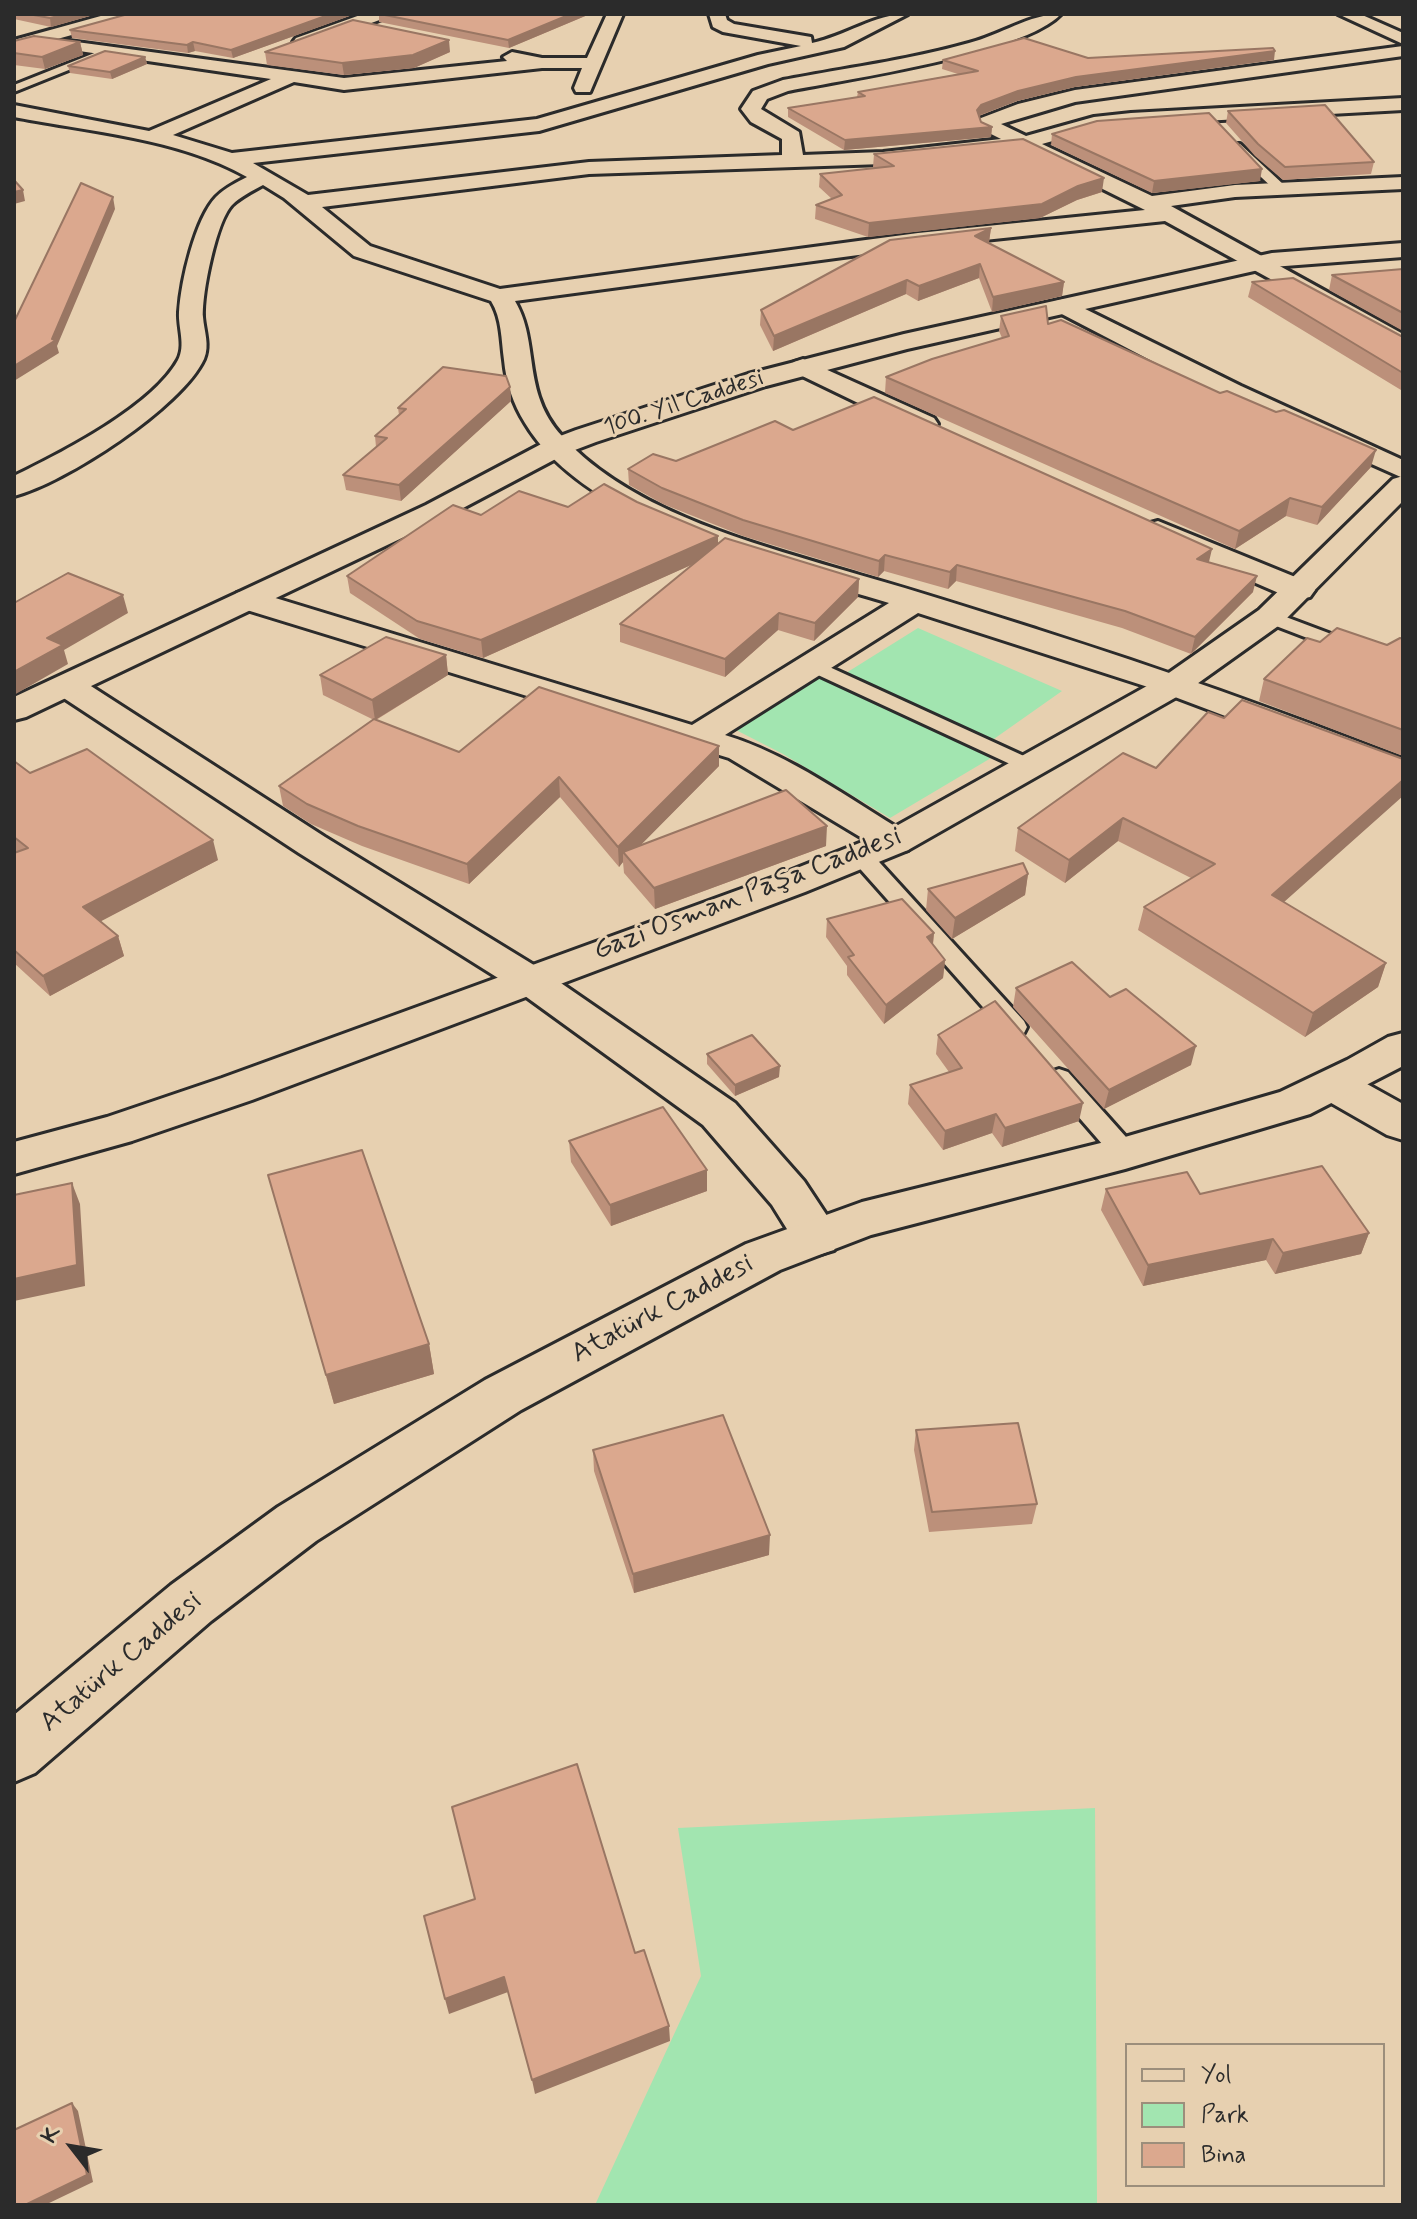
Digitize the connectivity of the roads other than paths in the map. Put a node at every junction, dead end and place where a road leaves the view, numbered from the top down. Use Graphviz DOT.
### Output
graph roads {
  1 [pos="127,14"];
  2 [pos="615,14"];
  3 [pos="717,14"];
  4 [pos="900,14"];
  5 [pos="1053,14"];
  6 [pos="1346,14"];
  7 [pos="380,22"];
  8 [pos="851,39"];
  9 [pos="1403,39"];
  10 [pos="38,40"];
  11 [pos="14,46"];
  12 [pos="829,46"];
  13 [pos="487,51"];
  14 [pos="1403,51"];
  15 [pos="105,52"];
  16 [pos="913,61"];
  17 [pos="542,63"];
  18 [pos="591,63"];
  19 [pos="228,69"];
  20 [pos="289,78"];
  21 [pos="14,89"];
  22 [pos="1403,104"];
  23 [pos="14,111"];
  24 [pos="552,122"];
  25 [pos="1216,123"];
  26 [pos="152,137"];
  27 [pos="1022,143"];
  28 [pos="231,159"];
  29 [pos="793,163"];
  30 [pos="264,176"];
  31 [pos="1403,183"];
  32 [pos="1280,188"];
  33 [pos="306,202"];
  34 [pos="1149,203"];
  35 [pos="1170,214"];
  36 [pos="1403,250"];
  37 [pos="1257,264"];
  38 [pos="499,296"];
  39 [pos="1065,306"];
  40 [pos="1402,344"];
  41 [pos="803,367"];
  42 [pos="949,436"];
  43 [pos="557,447"];
  44 [pos="1403,470"];
  45 [pos="1403,485"];
  46 [pos="14,487"];
  47 [pos="1127,517"];
  48 [pos="1299,590"];
  49 [pos="248,600"];
  50 [pos="915,601"];
  51 [pos="1270,617"];
  52 [pos="1381,659"];
  53 [pos="812,665"];
  54 [pos="1175,684"];
  55 [pos="68,686"];
  56 [pos="14,710"];
  57 [pos="697,737"];
  58 [pos="1030,766"];
  59 [pos="1403,772"];
  60 [pos="879,850"];
  61 [pos="528,979"];
  62 [pos="1398,1054"];
  63 [pos="1334,1085"];
  64 [pos="1403,1124"];
  65 [pos="1125,1153"];
  66 [pos="14,1158"];
  67 [pos="817,1237"];
  68 [pos="14,1753"];
  1 -- 10 [label="street"];
  2 -- 18 [label="street"];
  3 -- 12 [label="street"];
  4 -- 8 [label="street"];
  5 -- 16 [label="street"];
  6 -- 9 [label="street"];
  7 -- 19 [label="street"];
  8 -- 12 [label="street"];
  8 -- 16 [label="street"];
  10 -- 11 [label="street"];
  10 -- 15 [label="street"];
  12 -- 24 [label="street"];
  13 -- 17 [label="street"];
  14 -- 27 [label="street"];
  15 -- 19 [label="street"];
  15 -- 21 [label="lane"];
  16 -- 29 [label="street"];
  17 -- 18 [label="street"];
  17 -- 20 [label="street"];
  18 -- 24 [label="street"];
  19 -- 20 [label="street"];
  20 -- 26 [label="street"];
  22 -- 25 [label="street"];
  23 -- 26 [label="street"];
  24 -- 28 [label="street"];
  25 -- 27 [label="street"];
  25 -- 32 [label="lane"];
  26 -- 28 [label="street"];
  27 -- 29 [label="street"];
  27 -- 34 [label="street"];
  28 -- 30 [label="street"];
  29 -- 33 [label="street"];
  30 -- 33 [label="street"];
  30 -- 46 [label="street"];
  31 -- 32 [label="street"];
  32 -- 34 [label="street"];
  33 -- 38 [label="street"];
  34 -- 35 [label="street"];
  35 -- 37 [label="street"];
  35 -- 38 [label="street"];
  36 -- 37 [label="street, 100. Yıl Caddesi"];
  37 -- 39 [label="street, 100. Yıl Caddesi"];
  37 -- 40 [label="street"];
  38 -- 43 [label="street"];
  39 -- 41 [label="street, 100. Yıl Caddesi"];
  39 -- 44 [label="street"];
  41 -- 42 [label="street"];
  41 -- 43 [label="street, 100. Yıl Caddesi"];
  43 -- 49 [label="street, 100. Yıl Caddesi"];
  43 -- 50 [label="street"];
  45 -- 48 [label="street, Gazi Osman Paşa Caddesi"];
  47 -- 48 [label="street"];
  48 -- 51 [label="street, Gazi Osman Paşa Caddesi"];
  49 -- 55 [label="street, 100. Yıl Caddesi"];
  49 -- 57 [label="street"];
  50 -- 53 [label="street"];
  50 -- 54 [label="street"];
  51 -- 52 [label="lane"];
  51 -- 54 [label="street, Gazi Osman Paşa Caddesi"];
  53 -- 57 [label="street"];
  53 -- 58 [label="lane"];
  54 -- 58 [label="street, Gazi Osman Paşa Caddesi"];
  54 -- 59 [label="street"];
  55 -- 56 [label="street, 100. Yıl Caddesi"];
  55 -- 61 [label="street"];
  57 -- 60 [label="street"];
  58 -- 60 [label="street, Gazi Osman Paşa Caddesi"];
  60 -- 61 [label="street, Gazi Osman Paşa Caddesi"];
  60 -- 65 [label="lane"];
  61 -- 66 [label="street, Gazi Osman Paşa Caddesi"];
  61 -- 67 [label="street"];
  62 -- 63 [label="street, Atatürk Caddesi"];
  63 -- 64 [label="street"];
  63 -- 65 [label="street, Atatürk Caddesi"];
  65 -- 67 [label="street, Atatürk Caddesi"];
  67 -- 68 [label="street, Atatürk Caddesi"];
}
